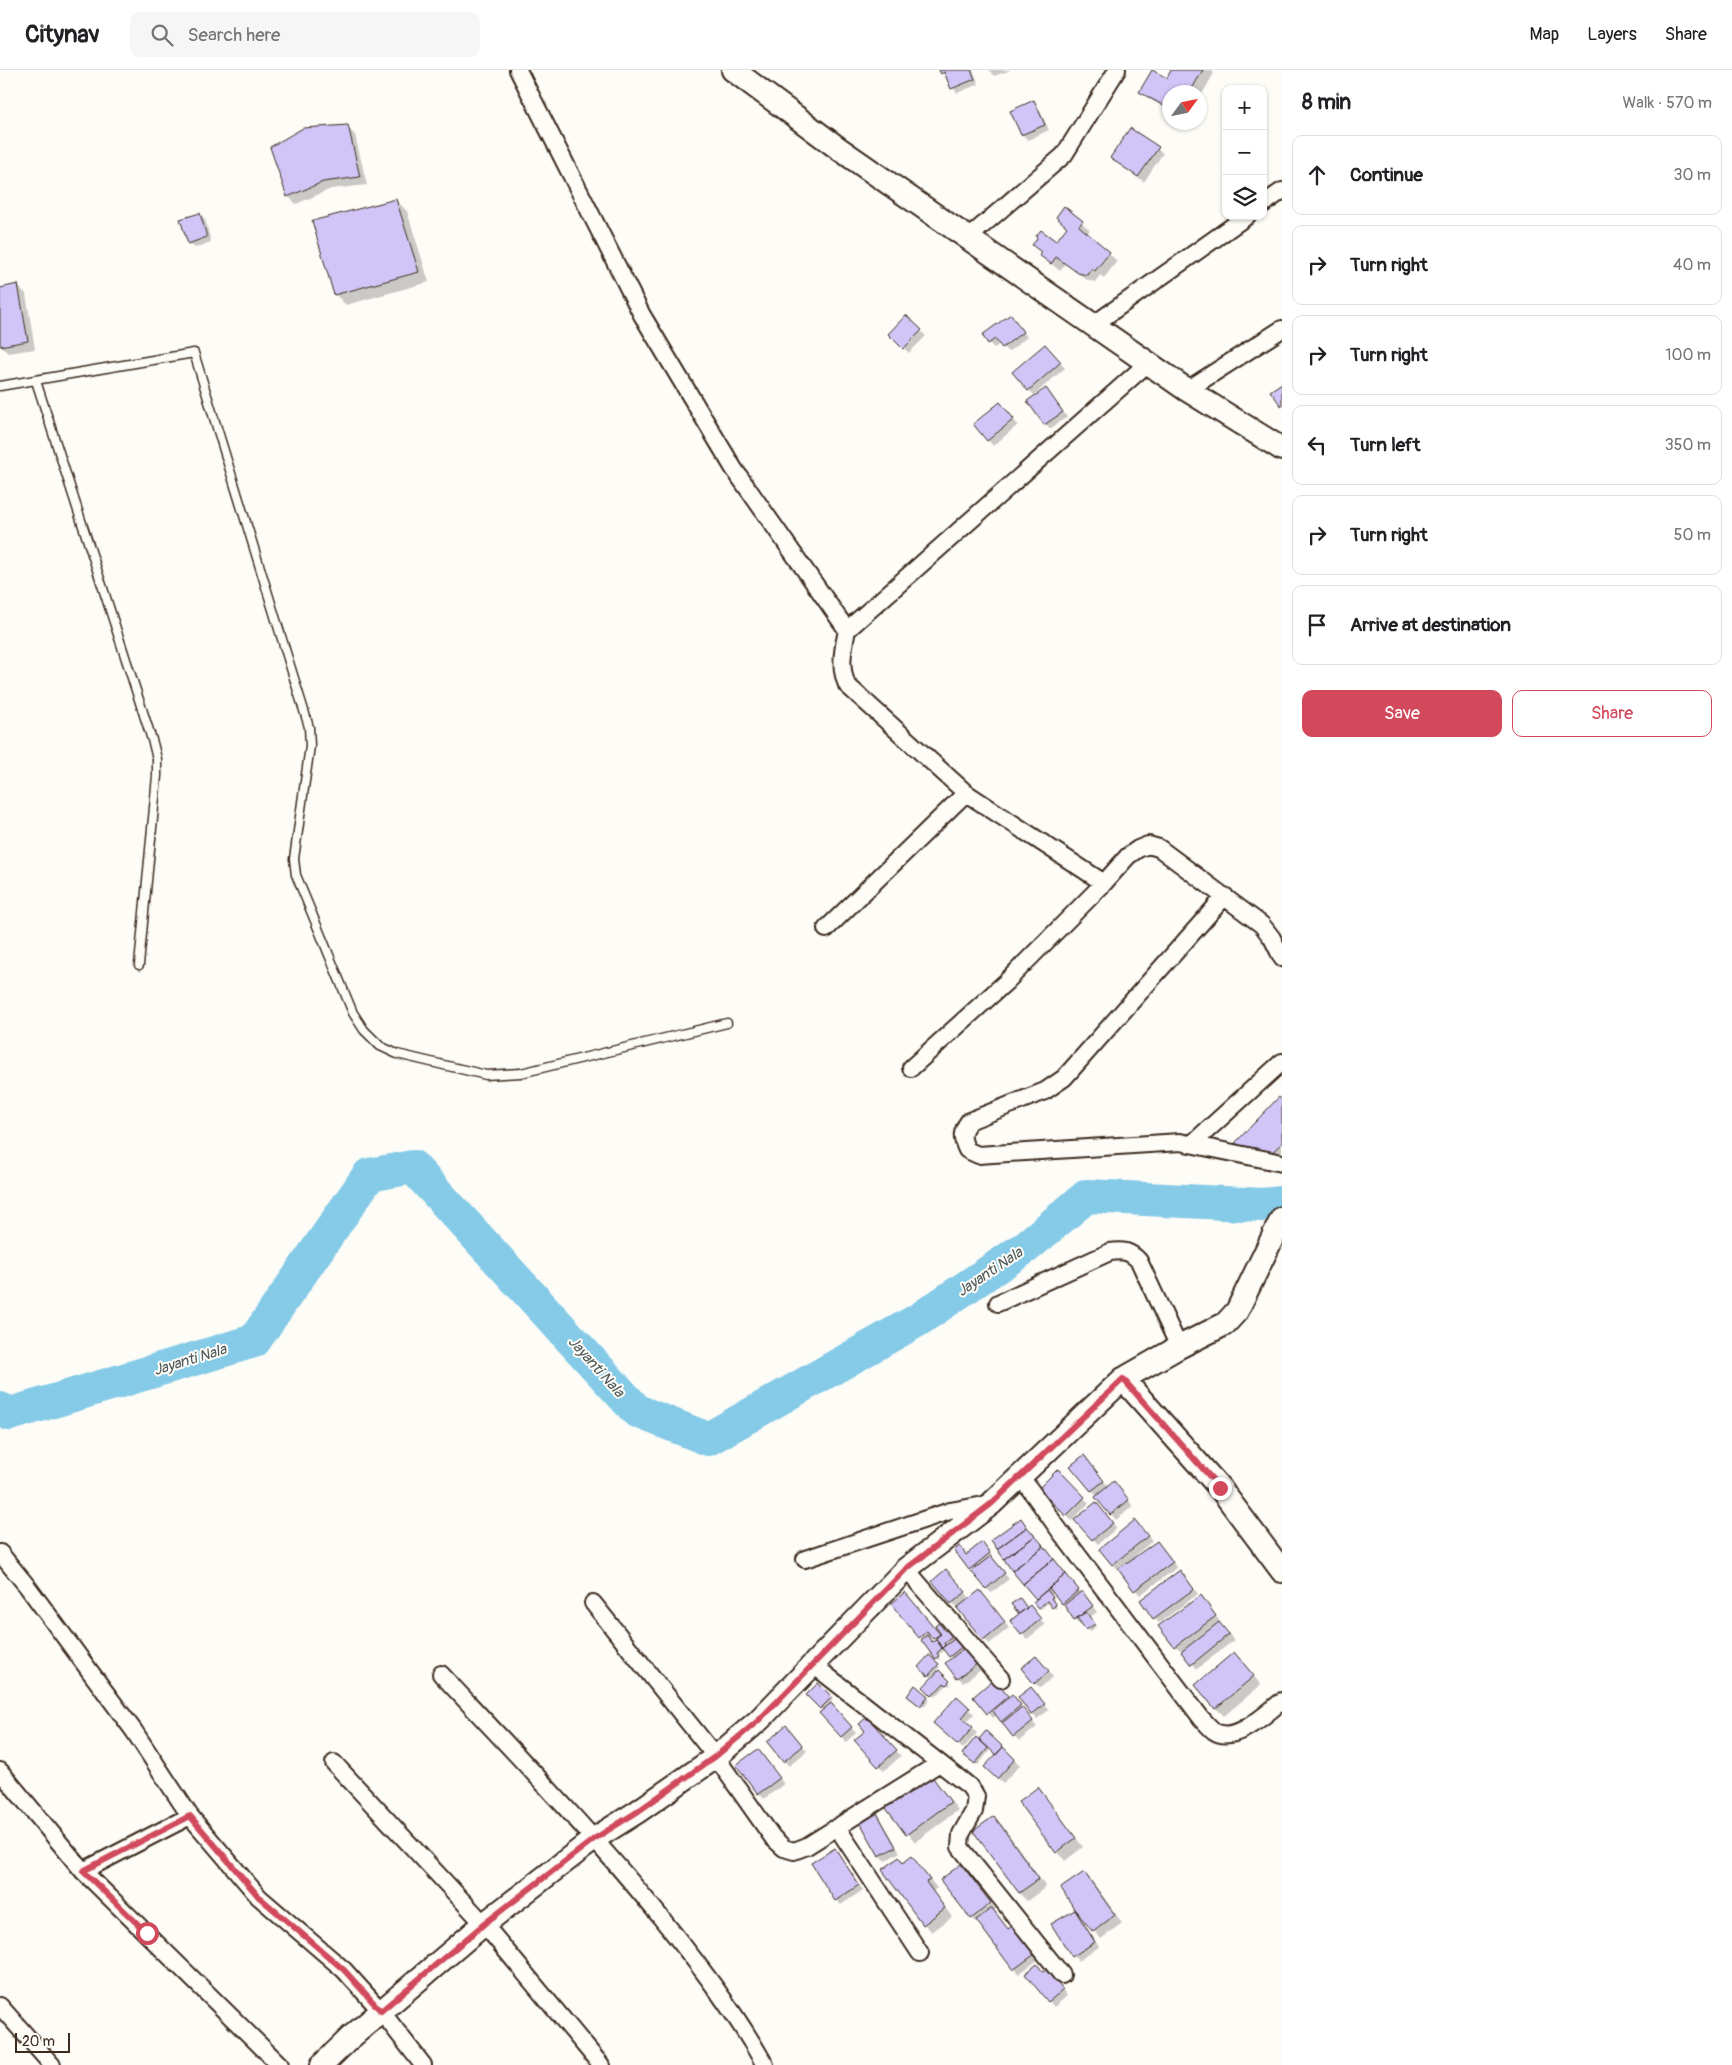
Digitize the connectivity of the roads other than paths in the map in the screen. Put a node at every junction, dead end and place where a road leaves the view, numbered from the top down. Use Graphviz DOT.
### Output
graph roads {
  1 [pos="518,70"];
  2 [pos="733,70"];
  3 [pos="1117,70"];
  4 [pos="1282,191"];
  5 [pos="1267,201"];
  6 [pos="1241,220"];
  7 [pos="968,238"];
  8 [pos="1093,325"];
  9 [pos="1282,329"];
  10 [pos="1148,363"];
  11 [pos="36,381"];
  12 [pos="0,386"];
  13 [pos="1186,390"];
  14 [pos="1282,449"];
  15 [pos="847,630"];
  16 [pos="966,793"];
  17 [pos="1104,883"];
  18 [pos="1225,896"];
  19 [pos="826,929"];
  20 [pos="1282,958"];
  21 [pos="139,965"];
  22 [pos="727,1023"];
  23 [pos="1282,1062"];
  24 [pos="911,1068"];
  25 [pos="1193,1143"];
  26 [pos="1282,1162"];
  27 [pos="1282,1218"];
  28 [pos="998,1303"];
  29 [pos="1179,1347"];
  30 [pos="1123,1379"];
  31 [pos="1021,1477"];
  32 [pos="991,1504"];
  33 [pos="0,1553"];
  34 [pos="805,1559"];
  35 [pos="906,1569"];
  36 [pos="1282,1571"];
  37 [pos="593,1603"];
  38 [pos="812,1664"];
  39 [pos="441,1674"];
  40 [pos="1001,1679"];
  41 [pos="1282,1701"];
  42 [pos="716,1756"];
  43 [pos="334,1763"];
  44 [pos="938,1764"];
  45 [pos="0,1771"];
  46 [pos="190,1816"];
  47 [pos="837,1827"];
  48 [pos="594,1839"];
  49 [pos="83,1871"];
  50 [pos="484,1924"];
  51 [pos="920,1953"];
  52 [pos="1062,1975"];
  53 [pos="0,2006"];
  54 [pos="381,2011"];
  55 [pos="52,2065"];
  56 [pos="280,2065"];
  57 [pos="322,2065"];
  58 [pos="423,2065"];
  59 [pos="601,2065"];
  60 [pos="765,2065"];
  1 -- 15 [label="street"];
  2 -- 7 [label="main road"];
  3 -- 7 [label="street"];
  4 -- 5 [label="street"];
  6 -- 8 [label="street"];
  7 -- 8 [label="main road"];
  8 -- 10 [label="main road"];
  9 -- 13 [label="street"];
  10 -- 13 [label="main road"];
  10 -- 15 [label="street"];
  11 -- 12 [label="lane"];
  11 -- 21 [label="lane"];
  11 -- 22 [label="lane"];
  13 -- 14 [label="main road"];
  15 -- 16 [label="street"];
  16 -- 17 [label="street"];
  16 -- 19 [label="street"];
  17 -- 18 [label="street"];
  17 -- 24 [label="street"];
  18 -- 20 [label="street"];
  18 -- 25 [label="street"];
  23 -- 25 [label="street"];
  25 -- 26 [label="street"];
  27 -- 29 [label="main road"];
  28 -- 29 [label="street"];
  29 -- 30 [label="main road"];
  30 -- 31 [label="main road"];
  30 -- 36 [label="main road"];
  31 -- 32 [label="main road"];
  31 -- 41 [label="street"];
  32 -- 34 [label="street"];
  32 -- 35 [label="main road"];
  33 -- 46 [label="street"];
  35 -- 38 [label="main road"];
  35 -- 40 [label="street"];
  37 -- 42 [label="street"];
  38 -- 42 [label="main road"];
  38 -- 44 [label="street"];
  39 -- 48 [label="street"];
  42 -- 47 [label="street"];
  42 -- 48 [label="main road"];
  43 -- 50 [label="street"];
  44 -- 47 [label="street"];
  44 -- 52 [label="street"];
  45 -- 49 [label="street"];
  46 -- 49 [label="street"];
  46 -- 54 [label="street"];
  47 -- 51 [label="street"];
  48 -- 50 [label="main road"];
  48 -- 60 [label="street"];
  49 -- 56 [label="street"];
  50 -- 54 [label="main road"];
  50 -- 59 [label="street"];
  53 -- 55 [label="street"];
  54 -- 57 [label="main road"];
  54 -- 58 [label="street"];
}
